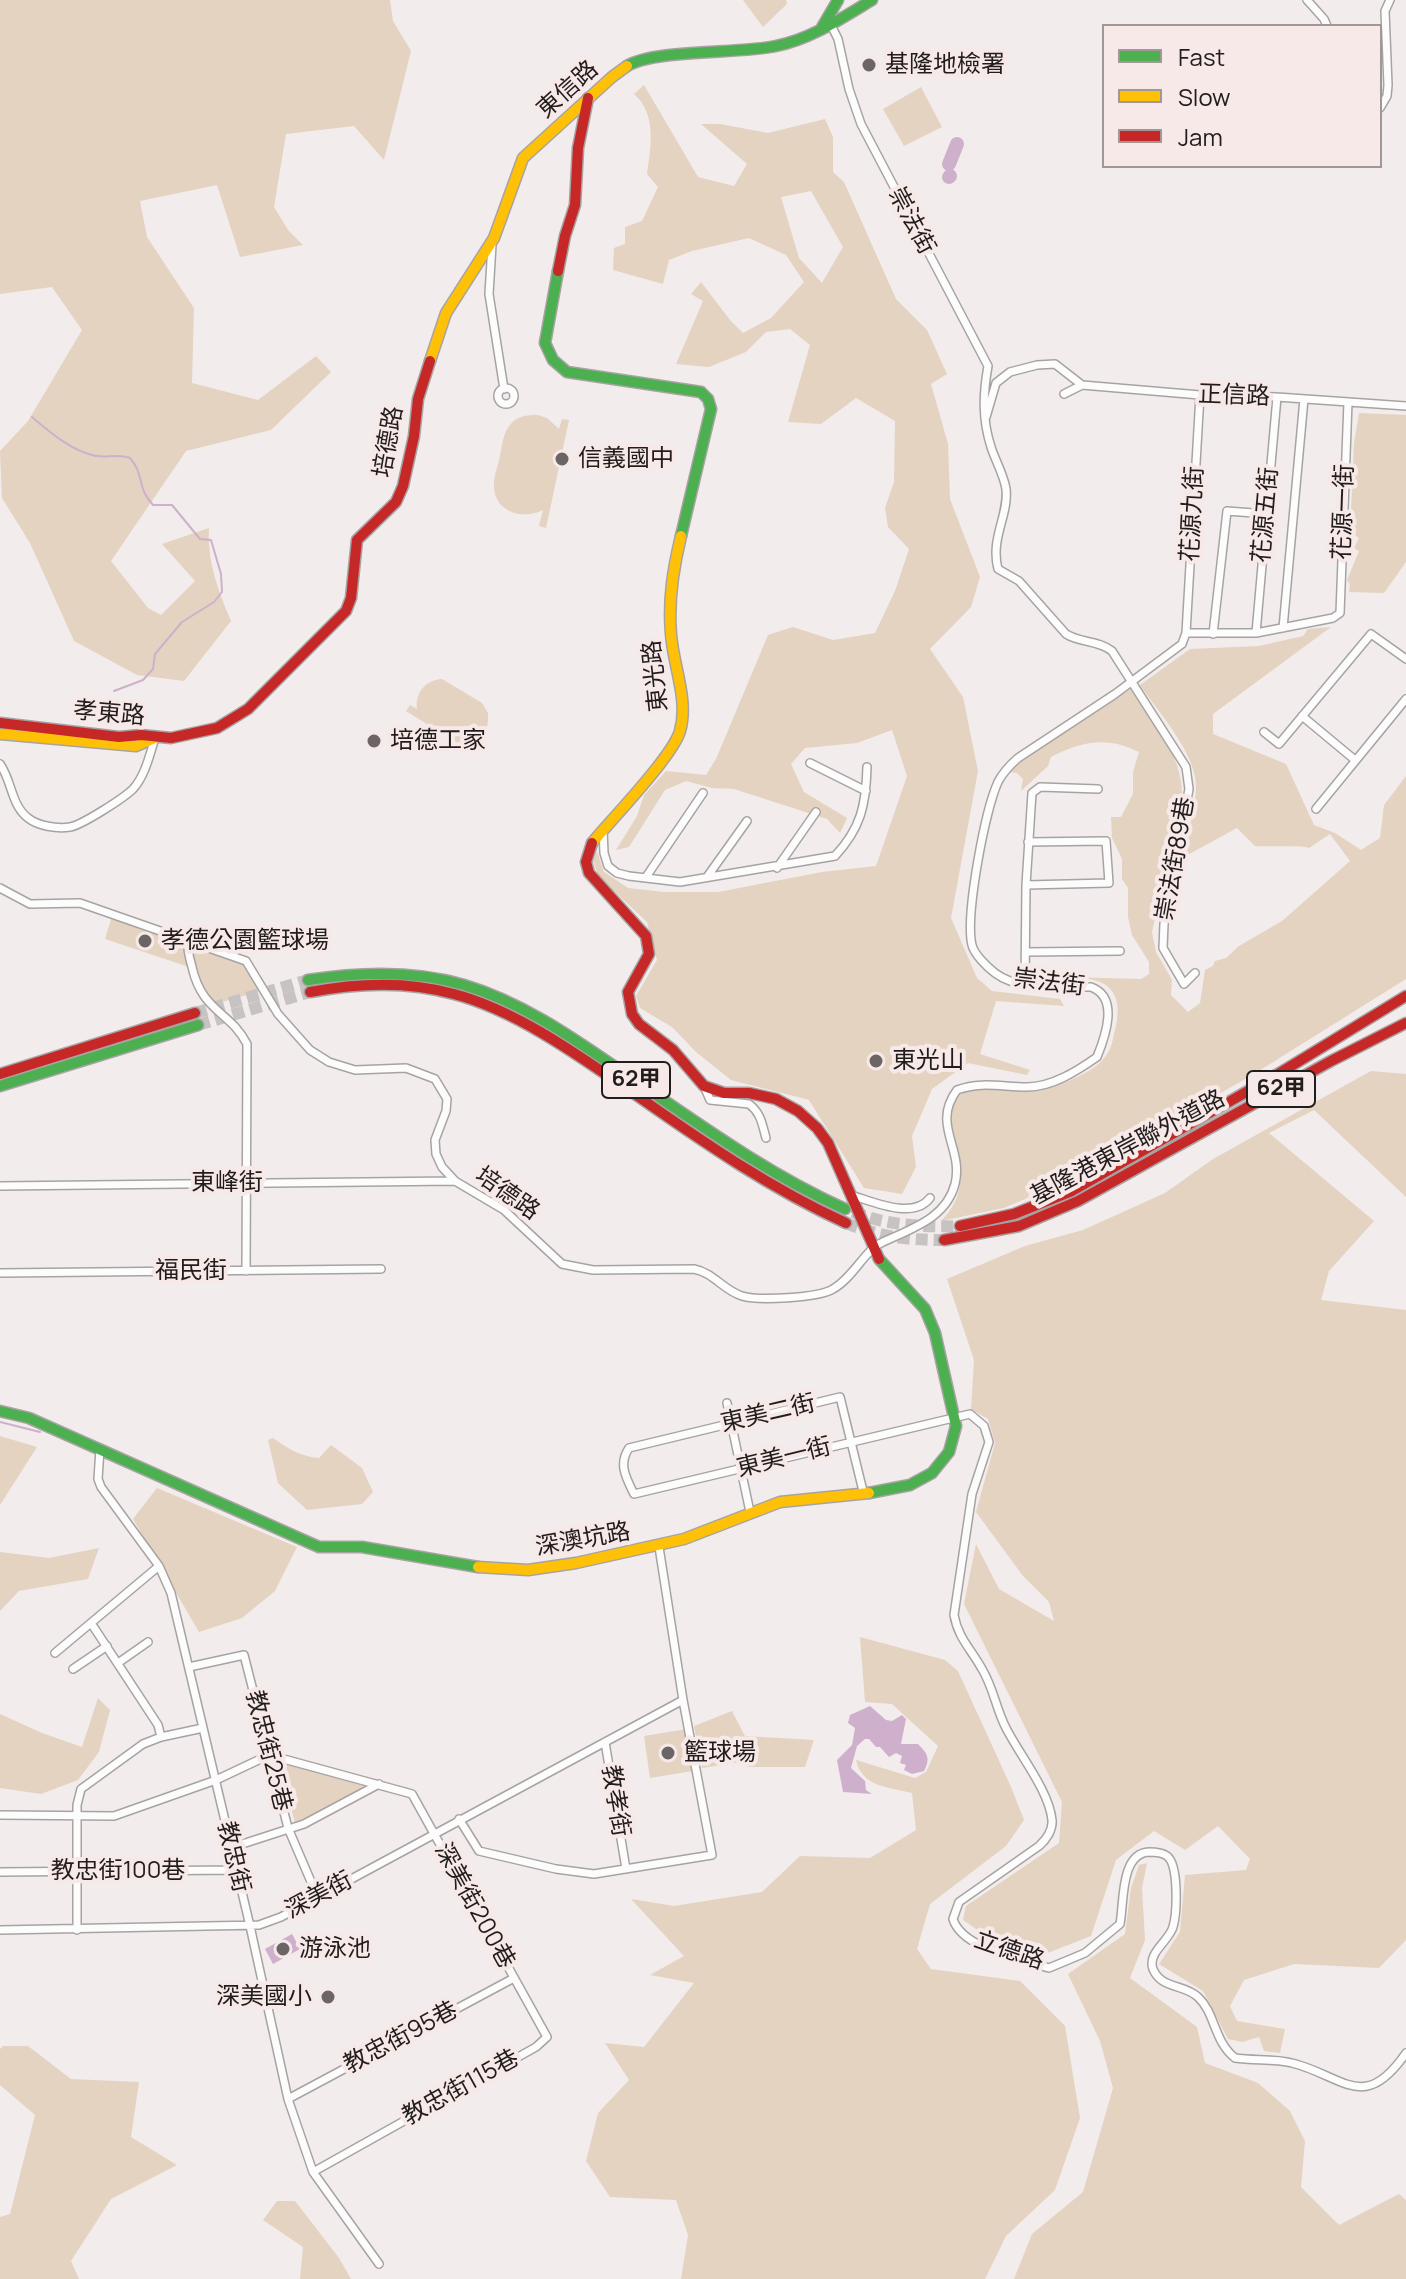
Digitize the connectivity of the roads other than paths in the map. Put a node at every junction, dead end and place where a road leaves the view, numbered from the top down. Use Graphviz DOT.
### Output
graph roads {
  1 [pos="838,0"];
  2 [pos="872,0"];
  3 [pos="1307,0"];
  4 [pos="1390,0"];
  5 [pos="830,22"];
  6 [pos="1326,24"];
  7 [pos="588,98"];
  8 [pos="1382,105"];
  9 [pos="494,238"];
  10 [pos="1082,385"];
  11 [pos="1064,394"];
  12 [pos="1200,395"];
  13 [pos="1277,397"];
  14 [pos="1304,399"];
  15 [pos="1348,402"];
  16 [pos="1406,406"];
  17 [pos="511,414"];
  18 [pos="985,423"];
  19 [pos="1267,514"];
  20 [pos="1283,628"];
  21 [pos="1186,633"];
  22 [pos="1256,633"];
  23 [pos="1213,634"];
  24 [pos="1406,659"];
  25 [pos="1131,682"];
  26 [pos="1406,699"];
  27 [pos="1302,716"];
  28 [pos="0,723"];
  29 [pos="1264,732"];
  30 [pos="0,734"];
  31 [pos="155,738"];
  32 [pos="1355,760"];
  33 [pos="810,763"];
  34 [pos="0,764"];
  35 [pos="867,767"];
  36 [pos="1098,789"];
  37 [pos="866,791"];
  38 [pos="703,793"];
  39 [pos="1316,809"];
  40 [pos="816,812"];
  41 [pos="747,821"];
  42 [pos="603,829"];
  43 [pos="1028,842"];
  44 [pos="777,868"];
  45 [pos="646,877"];
  46 [pos="707,877"];
  47 [pos="1026,885"];
  48 [pos="0,888"];
  49 [pos="188,942"];
  50 [pos="1120,951"];
  51 [pos="1026,952"];
  52 [pos="1195,973"];
  53 [pos="308,980"];
  54 [pos="334,981"];
  55 [pos="1025,985"];
  56 [pos="310,992"];
  57 [pos="479,996"];
  58 [pos="1406,996"];
  59 [pos="195,1013"];
  60 [pos="1406,1023"];
  61 [pos="198,1025"];
  62 [pos="0,1071"];
  63 [pos="43,1073"];
  64 [pos="0,1086"];
  65 [pos="704,1086"];
  66 [pos="0,1094"];
  67 [pos="766,1138"];
  68 [pos="455,1181"];
  69 [pos="248,1182"];
  70 [pos="782,1184"];
  71 [pos="0,1186"];
  72 [pos="849,1194"];
  73 [pos="1075,1196"];
  74 [pos="930,1198"];
  75 [pos="845,1209"];
  76 [pos="846,1223"];
  77 [pos="960,1226"];
  78 [pos="944,1240"];
  79 [pos="874,1246"];
  80 [pos="381,1269"];
  81 [pos="246,1271"];
  82 [pos="0,1273"];
  83 [pos="727,1403"];
  84 [pos="0,1411"];
  85 [pos="956,1417"];
  86 [pos="731,1423"];
  87 [pos="852,1441"];
  88 [pos="100,1449"];
  89 [pos="741,1469"];
  90 [pos="624,1474"];
  91 [pos="863,1491"];
  92 [pos="750,1512"];
  93 [pos="659,1547"];
  94 [pos="159,1566"];
  95 [pos="91,1623"];
  96 [pos="148,1642"];
  97 [pos="107,1646"];
  98 [pos="55,1653"];
  99 [pos="118,1663"];
  100 [pos="189,1667"];
  101 [pos="73,1669"];
  102 [pos="683,1700"];
  103 [pos="203,1728"];
  104 [pos="161,1737"];
  105 [pos="605,1742"];
  106 [pos="269,1755"];
  107 [pos="216,1780"];
  108 [pos="379,1784"];
  109 [pos="78,1814"];
  110 [pos="0,1815"];
  111 [pos="459,1819"];
  112 [pos="288,1828"];
  113 [pos="433,1835"];
  114 [pos="230,1848"];
  115 [pos="626,1869"];
  116 [pos="236,1870"];
  117 [pos="0,1872"];
  118 [pos="76,1872"];
  119 [pos="318,1898"];
  120 [pos="250,1926"];
  121 [pos="0,1930"];
  122 [pos="77,1930"];
  123 [pos="514,1978"];
  124 [pos="1406,2053"];
  125 [pos="288,2099"];
  126 [pos="313,2172"];
  127 [pos="379,2264"];
  1 -- 5 [label="main road"];
  2 -- 5 [label="main road"];
  3 -- 6 [label="street"];
  4 -- 8 [label="street"];
  5 -- 7 [label="main road, 東信路"];
  5 -- 18 [label="street, 崇法街"];
  7 -- 9 [label="main road, 東信路"];
  7 -- 42 [label="main road, 東光路"];
  9 -- 17 [label="street, 東信路"];
  9 -- 31 [label="main road, 培德路"];
  10 -- 11 [label="street"];
  10 -- 12 [label="street, 正信路"];
  10 -- 18 [label="street"];
  12 -- 13 [label="street, 正信路"];
  12 -- 21 [label="street, 花源九街"];
  13 -- 14 [label="street, 正信路"];
  13 -- 19 [label="street, 花源五街"];
  14 -- 15 [label="street, 正信路"];
  14 -- 20 [label="street"];
  15 -- 16 [label="street, 正信路"];
  15 -- 20 [label="street, 花源一街"];
  18 -- 25 [label="street, 崇法街"];
  19 -- 22 [label="street, 花源五街"];
  19 -- 23 [label="street"];
  20 -- 22 [label="street"];
  21 -- 23 [label="street"];
  21 -- 25 [label="street, 崇法街"];
  22 -- 23 [label="street"];
  24 -- 27 [label="street"];
  25 -- 52 [label="street, 崇法街89巷"];
  25 -- 55 [label="street, 崇法街"];
  26 -- 32 [label="street"];
  27 -- 29 [label="street"];
  27 -- 32 [label="street"];
  28 -- 31 [label="main road, 孝東路"];
  30 -- 31 [label="main road, 孝東路"];
  31 -- 34 [label="street"];
  32 -- 39 [label="street"];
  33 -- 37 [label="street"];
  35 -- 37 [label="street"];
  36 -- 43 [label="street"];
  37 -- 44 [label="street"];
  38 -- 45 [label="street"];
  40 -- 44 [label="street"];
  41 -- 46 [label="street"];
  42 -- 45 [label="street"];
  42 -- 65 [label="main road, 東光路"];
  43 -- 47 [label="street"];
  43 -- 47 [label="street"];
  44 -- 46 [label="street"];
  45 -- 46 [label="street"];
  47 -- 51 [label="street"];
  48 -- 49 [label="street, 培德路"];
  49 -- 68 [label="street, 培德路"];
  49 -- 69 [label="street"];
  50 -- 51 [label="street"];
  51 -- 55 [label="street"];
  53 -- 54 [label="main road, 62甲"];
  54 -- 56 [label="main road, 62甲"];
  54 -- 57 [label="main road, 62甲"];
  54 -- 57 [label="main road, 62甲"];
  55 -- 79 [label="street, 崇法街"];
  57 -- 70 [label="main road, 62甲"];
  58 -- 73 [label="main road, 基隆港東岸聯外道路 / 62甲"];
  59 -- 62 [label="main road"];
  60 -- 73 [label="main road, 基隆港東岸聯外道路 / 62甲"];
  61 -- 63 [label="main road"];
  63 -- 64 [label="main road"];
  63 -- 66 [label="main road"];
  65 -- 67 [label="street"];
  65 -- 72 [label="main road"];
  68 -- 69 [label="street, 東峰街"];
  68 -- 79 [label="street, 培德路"];
  69 -- 71 [label="street, 東峰街"];
  69 -- 81 [label="street"];
  70 -- 75 [label="main road, 62甲"];
  70 -- 76 [label="main road, 62甲"];
  72 -- 74 [label="street"];
  72 -- 79 [label="main road"];
  73 -- 77 [label="main road, 基隆港東岸聯外道路 / 62甲"];
  73 -- 78 [label="main road, 基隆港東岸聯外道路 / 62甲"];
  79 -- 85 [label="main road, 深澳坑路"];
  80 -- 81 [label="street, 福民街"];
  81 -- 82 [label="street, 福民街"];
  83 -- 86 [label="street"];
  84 -- 88 [label="main road, 深澳坑路"];
  85 -- 87 [label="street, 東美一街"];
  85 -- 91 [label="main road, 深澳坑路"];
  85 -- 124 [label="street, 立德路"];
  86 -- 87 [label="street, 東美二街"];
  86 -- 89 [label="street"];
  86 -- 90 [label="street, 東美二街"];
  87 -- 89 [label="street, 東美一街"];
  87 -- 91 [label="street, 東美二街"];
  88 -- 93 [label="main road, 深澳坑路"];
  88 -- 94 [label="street, 教忠街"];
  89 -- 90 [label="street, 東美一街"];
  89 -- 92 [label="street"];
  91 -- 92 [label="main road, 深澳坑路"];
  92 -- 93 [label="main road, 深澳坑路"];
  93 -- 102 [label="street"];
  94 -- 95 [label="street"];
  94 -- 100 [label="street, 教忠街"];
  95 -- 97 [label="street"];
  95 -- 98 [label="street"];
  96 -- 99 [label="street"];
  97 -- 99 [label="street"];
  97 -- 101 [label="street"];
  99 -- 104 [label="street"];
  100 -- 103 [label="street, 教忠街"];
  100 -- 106 [label="street, 教忠街25巷"];
  102 -- 105 [label="street, 教孝街"];
  102 -- 115 [label="street"];
  103 -- 104 [label="street"];
  103 -- 107 [label="street, 教忠街"];
  104 -- 109 [label="street"];
  105 -- 111 [label="street, 深美街"];
  105 -- 115 [label="street, 教孝街"];
  106 -- 107 [label="street"];
  106 -- 108 [label="street, 深美街200巷"];
  106 -- 112 [label="street, 教忠街25巷"];
  107 -- 109 [label="street"];
  107 -- 114 [label="street, 教忠街"];
  108 -- 112 [label="street"];
  108 -- 113 [label="street, 深美街200巷"];
  109 -- 110 [label="street"];
  109 -- 118 [label="street"];
  111 -- 113 [label="street, 深美街"];
  111 -- 115 [label="street, 教孝街"];
  112 -- 114 [label="street"];
  112 -- 119 [label="street, 教忠街25巷"];
  113 -- 119 [label="street, 深美街"];
  113 -- 123 [label="street, 深美街200巷"];
  114 -- 116 [label="street, 教忠街"];
  116 -- 118 [label="street, 教忠街100巷"];
  116 -- 120 [label="street, 教忠街"];
  117 -- 118 [label="street, 教忠街100巷"];
  118 -- 122 [label="street"];
  119 -- 120 [label="street, 深美街"];
  120 -- 122 [label="street, 深美街"];
  120 -- 125 [label="street, 教忠街"];
  121 -- 122 [label="street, 深美街"];
  123 -- 125 [label="street, 教忠街95巷"];
  123 -- 126 [label="street, 教忠街115巷"];
  125 -- 126 [label="street, 教忠街"];
  126 -- 127 [label="street, 教忠街"];
}
